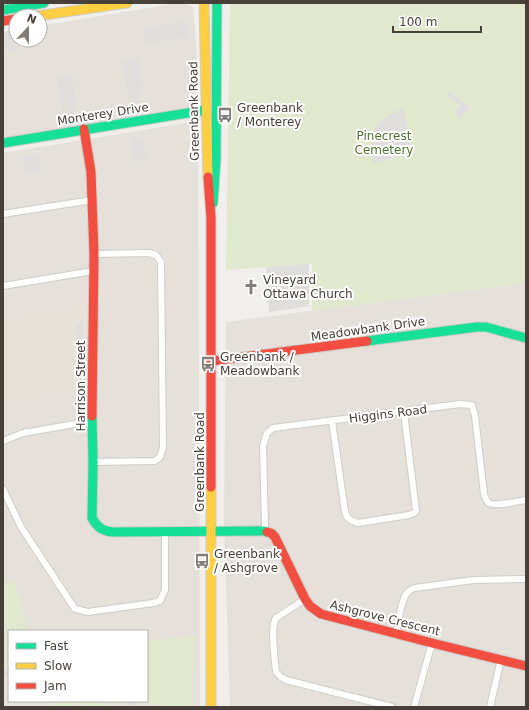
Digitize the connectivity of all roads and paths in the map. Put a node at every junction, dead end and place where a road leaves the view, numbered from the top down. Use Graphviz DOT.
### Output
graph roads {
  1 [pos="44,3"];
  2 [pos="127,3"];
  3 [pos="204,3"];
  4 [pos="217,3"];
  5 [pos="3,10"];
  6 [pos="48,14"];
  7 [pos="206,110"];
  8 [pos="84,129"];
  9 [pos="3,143"];
  10 [pos="92,200"];
  11 [pos="3,214"];
  12 [pos="211,218"];
  13 [pos="94,254"];
  14 [pos="93,271"];
  15 [pos="3,286"];
  16 [pos="526,338"];
  17 [pos="212,361"];
  18 [pos="404,412"];
  19 [pos="332,421"];
  20 [pos="92,424"];
  21 [pos="3,441"];
  22 [pos="93,462"];
  23 [pos="3,489"];
  24 [pos="526,500"];
  25 [pos="264,531"];
  26 [pos="165,532"];
  27 [pos="212,532"];
  28 [pos="526,579"];
  29 [pos="305,599"];
  30 [pos="396,633"];
  31 [pos="432,643"];
  32 [pos="501,659"];
  33 [pos="526,666"];
  34 [pos="211,707"];
  35 [pos="392,707"];
  36 [pos="414,707"];
  37 [pos="490,707"];
  1 -- 5 [label="street"];
  2 -- 6 [label="street"];
  3 -- 7 [label="street, Greenbank Road"];
  4 -- 12 [label="street, Greenbank Road"];
  7 -- 8 [label="street, Monterey Drive"];
  7 -- 12 [label="street, Greenbank Road"];
  8 -- 9 [label="street, Monterey Drive"];
  8 -- 10 [label="street, Harrison Street"];
  10 -- 11 [label="street"];
  10 -- 13 [label="street, Harrison Street"];
  12 -- 17 [label="street, Greenbank Road"];
  13 -- 14 [label="street, Harrison Street"];
  13 -- 22 [label="street"];
  14 -- 15 [label="street"];
  14 -- 20 [label="street, Harrison Street"];
  16 -- 17 [label="street, Meadowbank Drive"];
  17 -- 27 [label="street, Greenbank Road"];
  18 -- 19 [label="street, Higgins Road"];
  18 -- 19 [label="street"];
  18 -- 24 [label="street, Higgins Road"];
  19 -- 25 [label="street, Higgins Road"];
  20 -- 21 [label="street"];
  20 -- 22 [label="street, Harrison Street"];
  22 -- 26 [label="street, Harrison Street"];
  23 -- 26 [label="street"];
  25 -- 27 [label="street"];
  25 -- 29 [label="street, Ashgrove Crescent"];
  26 -- 27 [label="street, Harrison Street"];
  27 -- 34 [label="street, Greenbank Road"];
  28 -- 30 [label="street"];
  29 -- 30 [label="street, Ashgrove Crescent"];
  29 -- 35 [label="street"];
  30 -- 31 [label="street, Ashgrove Crescent"];
  31 -- 32 [label="street, Ashgrove Crescent"];
  31 -- 36 [label="street"];
  32 -- 33 [label="street, Ashgrove Crescent"];
  32 -- 37 [label="street"];
}
